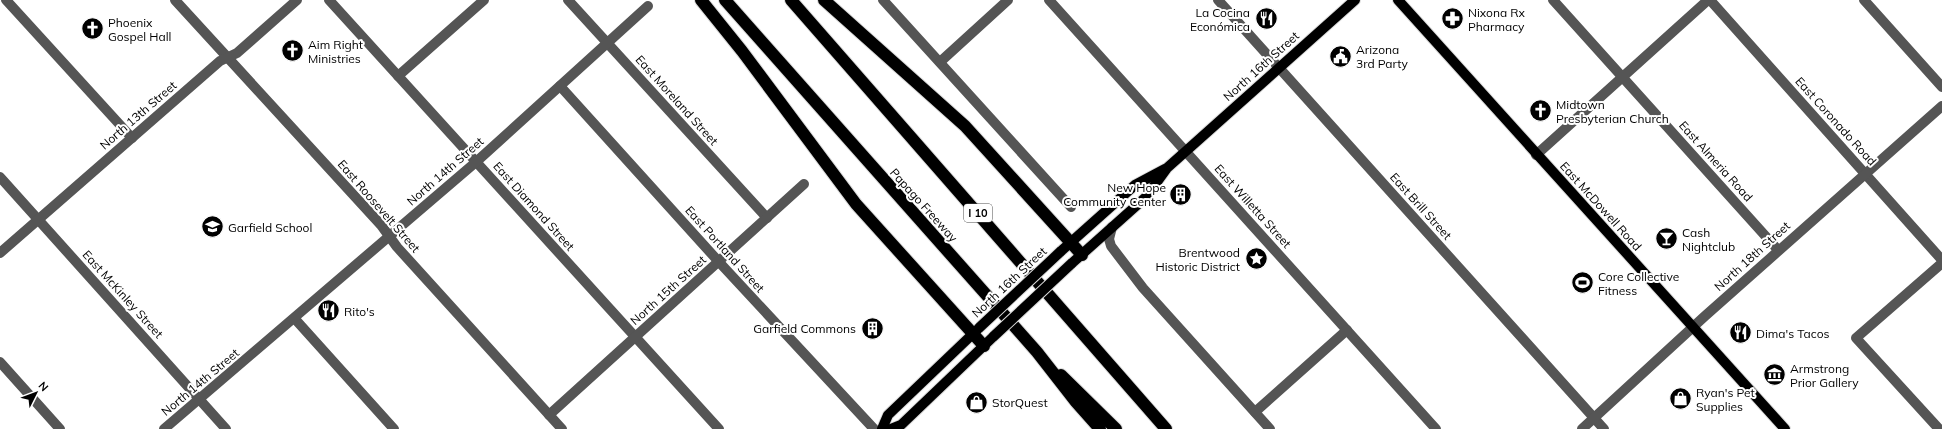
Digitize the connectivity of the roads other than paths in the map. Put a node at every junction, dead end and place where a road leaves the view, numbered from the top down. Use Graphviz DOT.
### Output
graph roads {
  1 [pos="6,0"];
  2 [pos="176,0"];
  3 [pos="297,0"];
  4 [pos="329,0"];
  5 [pos="484,0"];
  6 [pos="568,0"];
  7 [pos="701,0"];
  8 [pos="725,0"];
  9 [pos="791,0"];
  10 [pos="824,0"];
  11 [pos="884,0"];
  12 [pos="1008,0"];
  13 [pos="1049,0"];
  14 [pos="1218,0"];
  15 [pos="1355,0"];
  16 [pos="1398,0"];
  17 [pos="1553,0"];
  18 [pos="1709,0"];
  19 [pos="1864,0"];
  20 [pos="648,6"];
  21 [pos="607,43"];
  22 [pos="228,58"];
  23 [pos="940,62"];
  24 [pos="1279,68"];
  25 [pos="398,76"];
  26 [pos="1622,77"];
  27 [pos="560,86"];
  28 [pos="1942,87"];
  29 [pos="1942,106"];
  30 [pos="132,138"];
  31 [pos="1186,151"];
  32 [pos="1536,154"];
  33 [pos="476,162"];
  34 [pos="1167,168"];
  35 [pos="1865,174"];
  36 [pos="0,177"];
  37 [pos="804,184"];
  38 [pos="1071,207"];
  39 [pos="766,218"];
  40 [pos="38,219"];
  41 [pos="1112,227"];
  42 [pos="390,237"];
  43 [pos="1071,242"];
  44 [pos="1778,250"];
  45 [pos="0,253"];
  46 [pos="1082,255"];
  47 [pos="1942,260"];
  48 [pos="719,262"];
  49 [pos="1942,263"];
  50 [pos="295,319"];
  51 [pos="1693,328"];
  52 [pos="1347,330"];
  53 [pos="976,331"];
  54 [pos="636,337"];
  55 [pos="984,346"];
  56 [pos="1037,352"];
  57 [pos="0,362"];
  58 [pos="199,399"];
  59 [pos="1255,412"];
  60 [pos="549,415"];
  61 [pos="1594,418"];
  62 [pos="1165,428"];
  63 [pos="1934,428"];
  64 [pos="60,429"];
  65 [pos="164,429"];
  66 [pos="226,429"];
  67 [pos="394,429"];
  68 [pos="562,429"];
  69 [pos="719,429"];
  70 [pos="874,429"];
  71 [pos="882,429"];
  72 [pos="891,429"];
  73 [pos="1100,429"];
  74 [pos="1116,429"];
  75 [pos="1270,429"];
  76 [pos="1436,429"];
  77 [pos="1582,429"];
  78 [pos="1604,429"];
  79 [pos="1785,429"];
  1 -- 30 [label="street"];
  2 -- 22 [label="street, East Roosevelt Street"];
  3 -- 22 [label="street, North 13th Street"];
  4 -- 25 [label="street, East Diamond Street"];
  5 -- 25 [label="street"];
  6 -- 21 [label="street, East Moreland Street"];
  7 -- 53 [label="highway"];
  8 -- 56 [label="highway, Papago Freeway"];
  9 -- 62 [label="highway, I 10"];
  10 -- 43 [label="highway"];
  11 -- 23 [label="street"];
  12 -- 23 [label="street"];
  13 -- 31 [label="street, East Willetta Street"];
  14 -- 24 [label="street, East Brill Street"];
  15 -- 24 [label="main road, North 16th Street"];
  16 -- 32 [label="main road, East McDowell Road"];
  17 -- 26 [label="street, East Almeria Road"];
  18 -- 26 [label="street"];
  18 -- 35 [label="street, East Coronado Road"];
  19 -- 28 [label="street"];
  20 -- 21 [label="street, North 14th Street"];
  21 -- 27 [label="street, North 14th Street"];
  21 -- 39 [label="street, East Moreland Street"];
  22 -- 30 [label="street, North 13th Street"];
  22 -- 42 [label="street, East Roosevelt Street"];
  23 -- 38 [label="street"];
  24 -- 31 [label="main road, North 16th Street"];
  24 -- 61 [label="street, East Brill Street"];
  25 -- 33 [label="street, East Diamond Street"];
  26 -- 32 [label="street"];
  26 -- 44 [label="street, East Almeria Road"];
  27 -- 33 [label="street, North 14th Street"];
  27 -- 48 [label="street, East Portland Street"];
  29 -- 35 [label="street, North 18th Street"];
  30 -- 40 [label="street, North 13th Street"];
  31 -- 34 [label="main road, North 16th Street"];
  31 -- 52 [label="street, East Willetta Street"];
  32 -- 51 [label="main road, East McDowell Road"];
  33 -- 42 [label="street, North 14th Street"];
  33 -- 54 [label="street, East Diamond Street"];
  34 -- 41 [label="main road, North 16th Street"];
  34 -- 43 [label="main road, North 16th Street"];
  35 -- 44 [label="street, North 18th Street"];
  35 -- 47 [label="street, East Coronado Road"];
  36 -- 40 [label="street, East McKinley Street"];
  37 -- 39 [label="street, North 15th Street"];
  39 -- 48 [label="street, North 15th Street"];
  40 -- 45 [label="street, North 13th Street"];
  40 -- 58 [label="street, East McKinley Street"];
  41 -- 46 [label="main road, North 16th Street"];
  41 -- 59 [label="street"];
  42 -- 50 [label="street, North 14th Street"];
  42 -- 60 [label="street, East Roosevelt Street"];
  43 -- 46 [label="highway"];
  43 -- 53 [label="main road, North 16th Street, bridge"];
  44 -- 51 [label="street, North 18th Street"];
  46 -- 55 [label="main road, North 16th Street, bridge"];
  48 -- 54 [label="street, North 15th Street"];
  48 -- 70 [label="street, East Portland Street"];
  49 -- 63 [label="street"];
  50 -- 58 [label="street, North 14th Street"];
  50 -- 67 [label="street"];
  51 -- 61 [label="street, North 18th Street"];
  51 -- 79 [label="main road, East McDowell Road"];
  52 -- 59 [label="street"];
  52 -- 76 [label="street, East Willetta Street"];
  53 -- 55 [label="highway"];
  53 -- 71 [label="main road, North 16th Street"];
  54 -- 60 [label="street, North 15th Street"];
  54 -- 69 [label="street, East Diamond Street"];
  55 -- 72 [label="main road, North 16th Street"];
  56 -- 73 [label="highway, Papago Freeway"];
  56 -- 74 [label="highway"];
  57 -- 64 [label="street"];
  58 -- 65 [label="street, North 14th Street"];
  58 -- 66 [label="street, East McKinley Street"];
  59 -- 75 [label="street"];
  60 -- 68 [label="street, East Roosevelt Street"];
  61 -- 77 [label="street, North 18th Street"];
  61 -- 78 [label="street, East Brill Street"];
}
